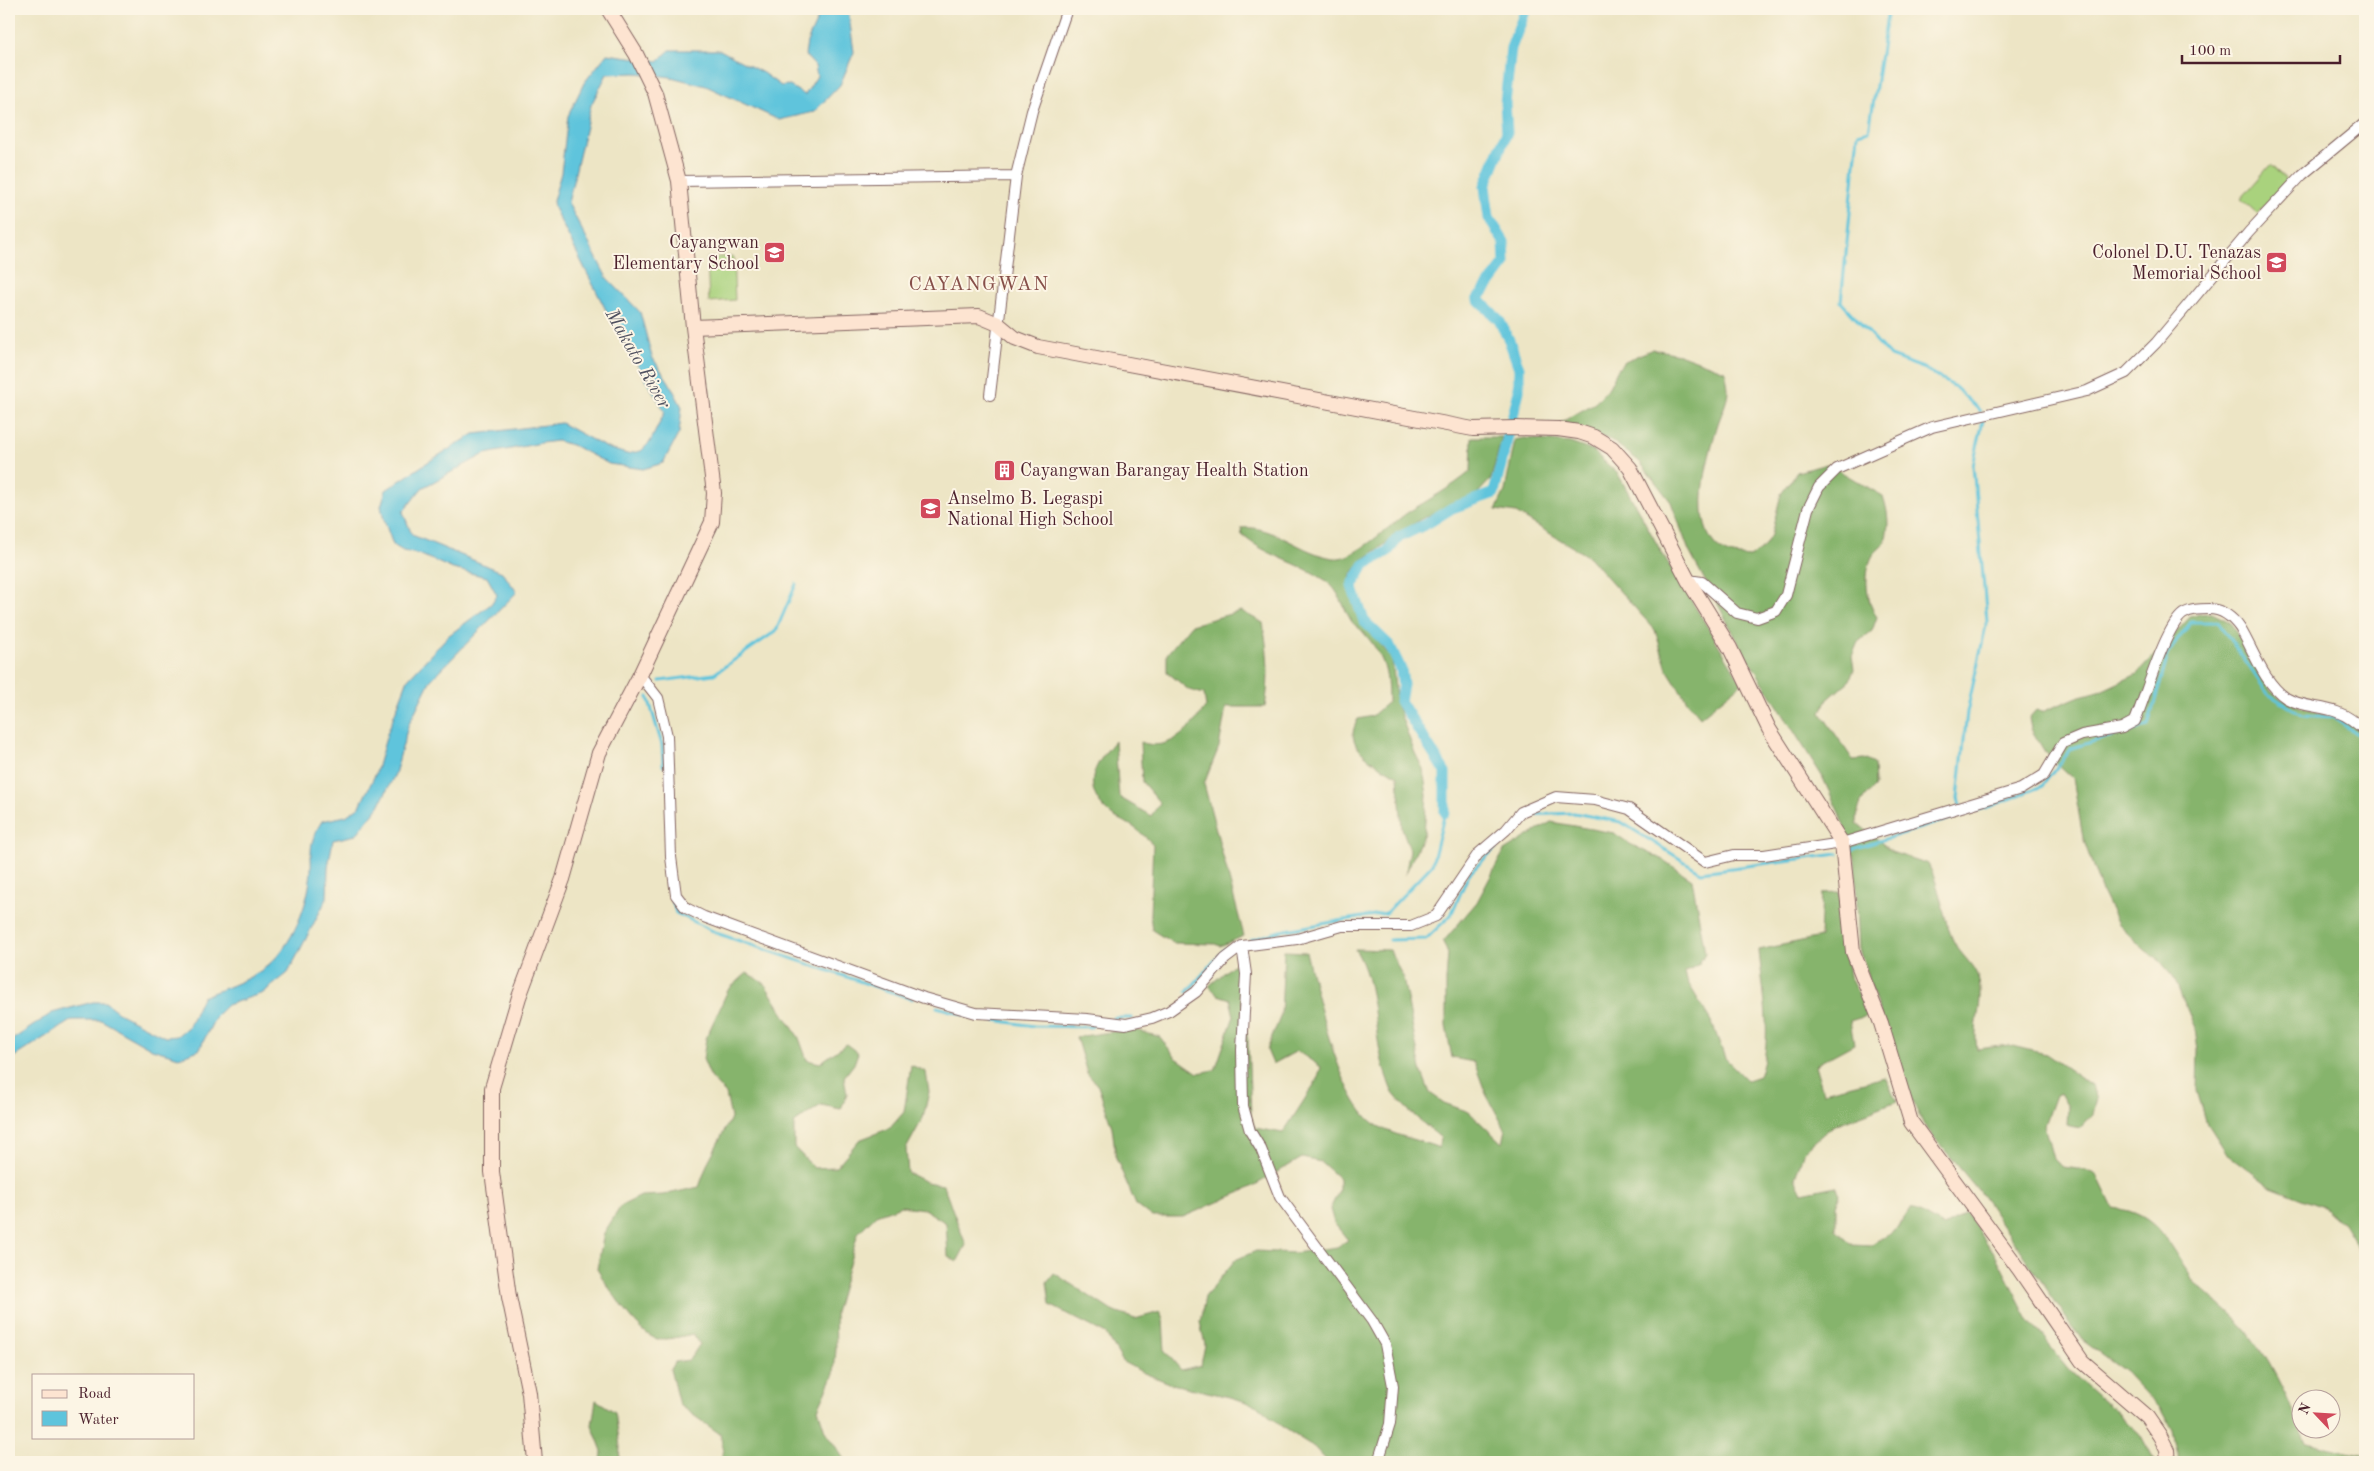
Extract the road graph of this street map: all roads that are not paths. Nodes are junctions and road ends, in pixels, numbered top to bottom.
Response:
1 (608, 9) edge
2 (1067, 9) edge
3 (2365, 122) edge
4 (1016, 176) junction
5 (679, 181) junction
6 (998, 324) junction
7 (693, 327) junction
8 (990, 395) dead end
9 (1688, 580) junction
10 (640, 675) junction
11 (2365, 731) edge
12 (1842, 843) junction
13 (1242, 946) junction
14 (535, 1462) edge
15 (1378, 1462) edge
16 (2168, 1462) edge

1 - 5 street
2 - 4 street
3 - 9 street
4 - 5 street
4 - 6 street
5 - 7 street
6 - 7 street
6 - 8 street
6 - 9 street
7 - 10 street
9 - 12 street
10 - 13 street
10 - 14 street
11 - 12 street
12 - 13 street
12 - 16 street
13 - 15 street

